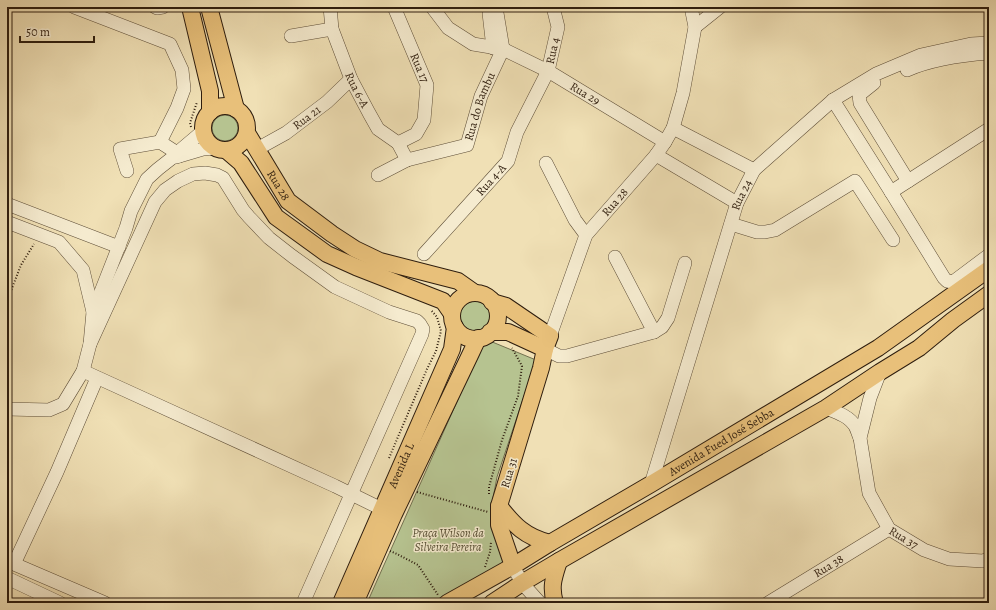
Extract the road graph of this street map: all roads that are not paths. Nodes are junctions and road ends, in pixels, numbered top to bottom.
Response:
1 (74, 7) edge
2 (155, 7) edge
3 (163, 7) edge
4 (190, 7) edge
5 (209, 7) edge
6 (330, 7) edge
7 (394, 7) edge
8 (432, 7) edge
9 (488, 7) edge
10 (496, 7) edge
11 (553, 7) edge
12 (691, 7) edge
13 (720, 7) edge
14 (695, 27) junction
15 (332, 29) junction
16 (291, 36) dead end
17 (989, 43) edge
18 (498, 49) junction
19 (989, 53) edge
20 (548, 71) junction
21 (351, 79) junction
22 (833, 100) junction
23 (236, 109) junction
24 (210, 112) junction
25 (673, 128) junction
26 (989, 129) edge
27 (247, 133) junction
28 (199, 134) junction
29 (160, 142) junction
30 (665, 142) junction
31 (398, 143) junction
32 (221, 149) junction
33 (257, 149) junction
34 (656, 155) junction
35 (176, 156) junction
36 (407, 160) junction
37 (546, 163) dead end
38 (754, 170) junction
39 (127, 171) dead end
40 (378, 175) dead end
41 (908, 181) junction
42 (891, 192) junction
43 (737, 203) junction
44 (7, 204) edge
45 (131, 211) junction
46 (149, 215) junction
47 (7, 222) edge
48 (731, 224) junction
49 (586, 236) junction
50 (892, 240) dead end
51 (119, 247) junction
52 (424, 254) dead end
53 (989, 255) edge
54 (615, 257) dead end
55 (685, 263) dead end
56 (989, 269) edge
57 (475, 293) junction
58 (989, 294) edge
59 (492, 302) junction
60 (93, 312) junction
61 (454, 321) junction
62 (654, 332) junction
63 (484, 335) junction
64 (548, 343) junction
65 (90, 344) junction
66 (83, 371) junction
67 (880, 372) junction
68 (97, 378) junction
69 (826, 408) junction
70 (7, 409) edge
71 (860, 438) junction
72 (651, 484) junction
73 (352, 494) junction
74 (492, 509) junction
75 (388, 512) junction
76 (889, 530) junction
77 (550, 543) junction
78 (989, 559) edge
79 (559, 561) junction
80 (513, 566) junction
81 (7, 578) edge
82 (522, 583) junction
83 (335, 599) edge
84 (446, 601) edge
85 (60, 603) edge
86 (106, 603) edge
87 (304, 603) edge
88 (355, 603) edge
89 (492, 603) edge
90 (540, 603) edge
91 (555, 603) edge
92 (768, 603) edge

1 - 29 street
2 - 3 street
4 - 24 main road
5 - 23 main road
6 - 15 street, Rua 6-A
7 - 31 street, Rua 17
8 - 18 street, Rua 29
9 - 18 street
10 - 18 street
11 - 20 street, Rua 4
12 - 14 street, Rua 28
13 - 14 street
14 - 25 street, Rua 28
15 - 16 street
15 - 21 street, Rua 6-A
17 - 22 street, Rua 24
18 - 20 street, Rua 29
18 - 36 street, Rua do Bambu
19 - 41 street
20 - 30 street, Rua 29
20 - 52 street, Rua 4-A
21 - 31 street, Rua 6-A
21 - 33 street, Rua 21
22 - 38 street, Rua 24
22 - 42 street
23 - 24 main road
23 - 27 main road
24 - 28 main road
25 - 30 street, Rua 28
25 - 38 street
26 - 41 street
27 - 32 main road
27 - 33 main road, Rua 28
28 - 32 main road
28 - 35 street
29 - 35 street
29 - 39 street
30 - 34 street, Rua 28
31 - 36 street, Rua 6-A
32 - 35 street
32 - 61 main road, Rua 28
33 - 57 main road, Rua 28
34 - 43 street
34 - 49 street, Rua 28
35 - 45 street
36 - 40 street, Rua do Bambu
37 - 49 street
38 - 43 street, Rua 24
41 - 42 street
42 - 53 street
43 - 48 street, Rua 24
44 - 51 street
45 - 46 street
45 - 51 street
46 - 65 street
46 - 73 street
47 - 60 street
48 - 50 street
48 - 72 street, Rua 24
49 - 64 street, Rua 28
51 - 60 street
54 - 62 street
55 - 62 street
56 - 72 main road, Avenida Fued José Sebba
57 - 59 main road
57 - 61 main road
58 - 67 main road, Avenida Fued José Sebba
59 - 63 main road
59 - 64 main road
60 - 65 street
61 - 63 main road
61 - 75 main road, Avenida L
62 - 64 street
63 - 64 main road
63 - 75 main road, Avenida L
64 - 74 main road, Rua 31
65 - 66 street
66 - 68 street
66 - 70 street
67 - 69 main road, Avenida Fued José Sebba
67 - 71 street, Rua 37
68 - 73 street
68 - 86 street
69 - 71 street, Rua 37
69 - 79 main road, Avenida Fued José Sebba
71 - 76 street, Rua 37
72 - 77 main road, Avenida Fued José Sebba
73 - 75 street
73 - 87 street
74 - 77 main road
74 - 80 main road, Rua 31
75 - 83 main road, Avenida L
75 - 88 main road, Avenida L
76 - 78 street, Rua 37
76 - 92 street, Rua 38
77 - 80 main road, Avenida Fued José Sebba
79 - 82 main road, Avenida Fued José Sebba
79 - 91 main road
80 - 82 street, Rua 31
80 - 84 main road, Avenida Fued José Sebba
81 - 85 street
82 - 89 main road, Avenida Fued José Sebba
82 - 90 street, Rua 31

